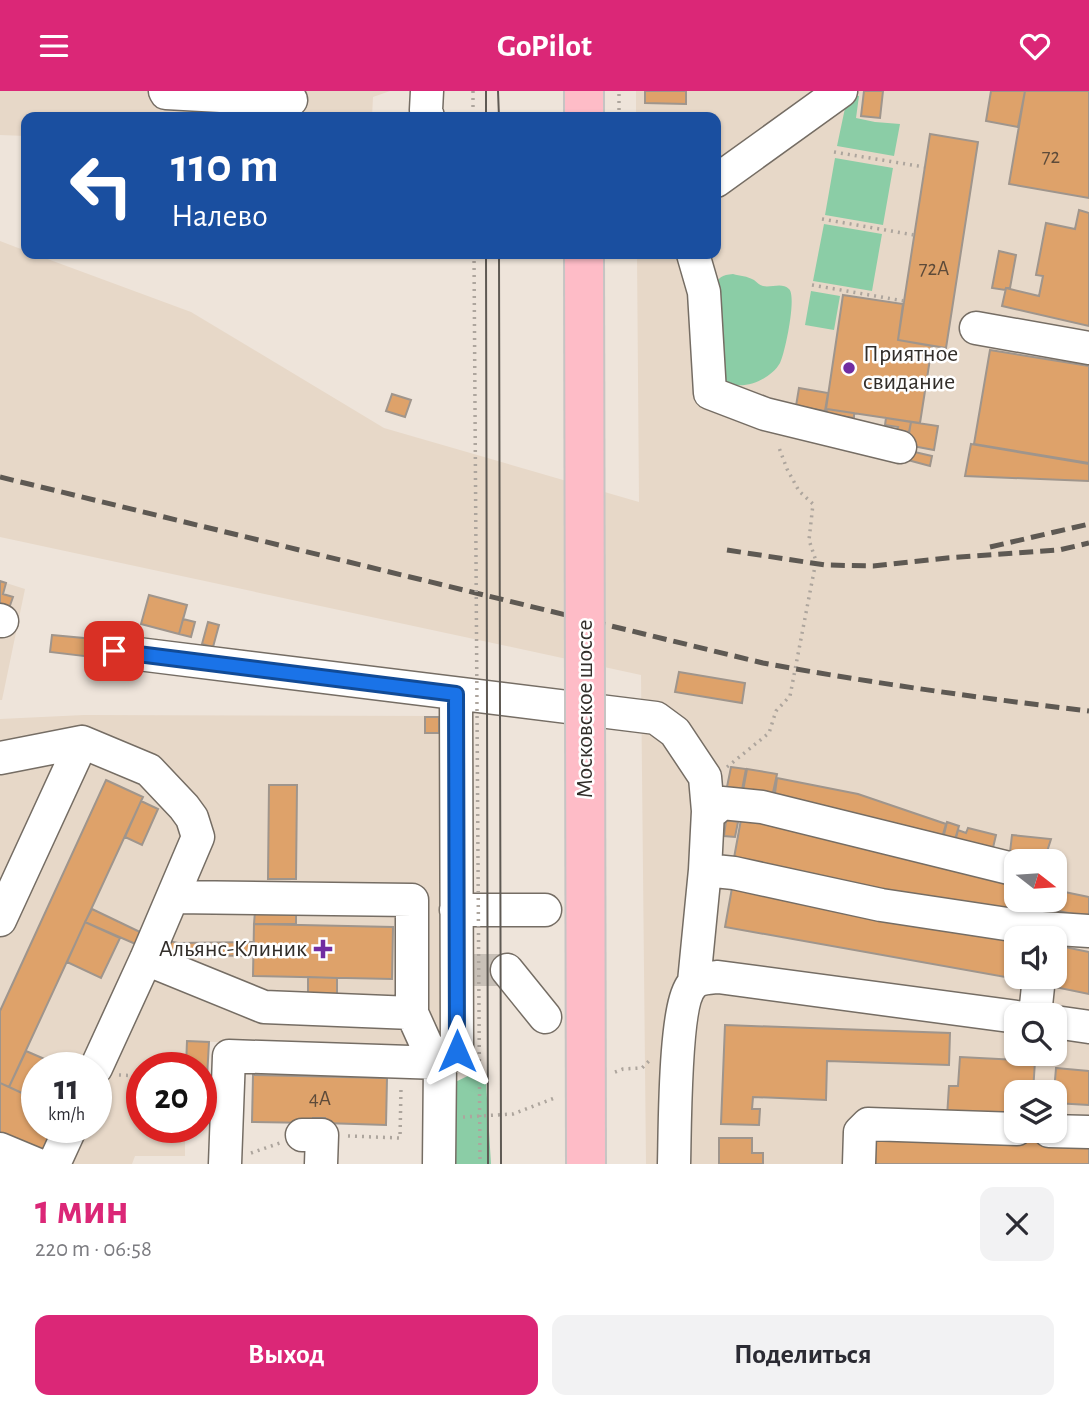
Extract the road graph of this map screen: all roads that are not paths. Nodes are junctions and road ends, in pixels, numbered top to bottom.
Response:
1 (165, 91) edge
2 (427, 91) edge
3 (584, 91) edge
4 (841, 91) edge
5 (295, 103) edge
6 (427, 112) edge
7 (584, 112) edge
8 (721, 177) edge
9 (584, 259) edge
10 (694, 259) edge
11 (976, 328) dead end
12 (1089, 348) edge
13 (900, 447) dead end
14 (114, 651) dead end
15 (456, 694) junction
16 (82, 742) junction
17 (0, 758) edge
18 (715, 807) junction
19 (1004, 867) edge
20 (705, 870) junction
21 (173, 897) junction
22 (456, 910) junction
23 (545, 910) dead end
24 (0, 920) edge
25 (1004, 926) edge
26 (1067, 932) edge
27 (1089, 932) edge
28 (146, 959) junction
29 (507, 970) dead end
30 (694, 982) junction
31 (412, 1013) junction
32 (1004, 1015) edge
33 (545, 1017) dead end
34 (1067, 1024) edge
35 (1089, 1027) edge
36 (104, 1052) edge
37 (440, 1063) junction
38 (1004, 1128) edge
39 (1067, 1131) edge
40 (1089, 1132) edge
41 (64, 1143) edge
42 (0, 1149) edge
43 (225, 1163) edge
44 (36, 1164) edge
45 (54, 1164) edge
46 (439, 1164) edge
47 (586, 1164) edge
48 (674, 1164) edge
49 (859, 1164) edge

1 - 5 lane
2 - 6 lane
3 - 7 main road
4 - 8 lane
9 - 47 main road, Московское шоссе, bridge
10 - 13 lane
11 - 12 lane
14 - 15 lane
15 - 18 lane
15 - 22 lane
16 - 17 lane
16 - 21 lane
16 - 24 lane
18 - 19 lane
18 - 20 lane
20 - 25 lane
20 - 30 lane
21 - 28 lane
21 - 31 lane
22 - 23 lane
22 - 37 lane
26 - 27 lane
28 - 31 lane
28 - 36 lane
29 - 33 lane
30 - 32 lane
30 - 48 lane
31 - 37 lane
34 - 35 lane
37 - 43 lane
37 - 46 lane
38 - 49 lane
39 - 40 lane
41 - 45 lane
42 - 44 lane

